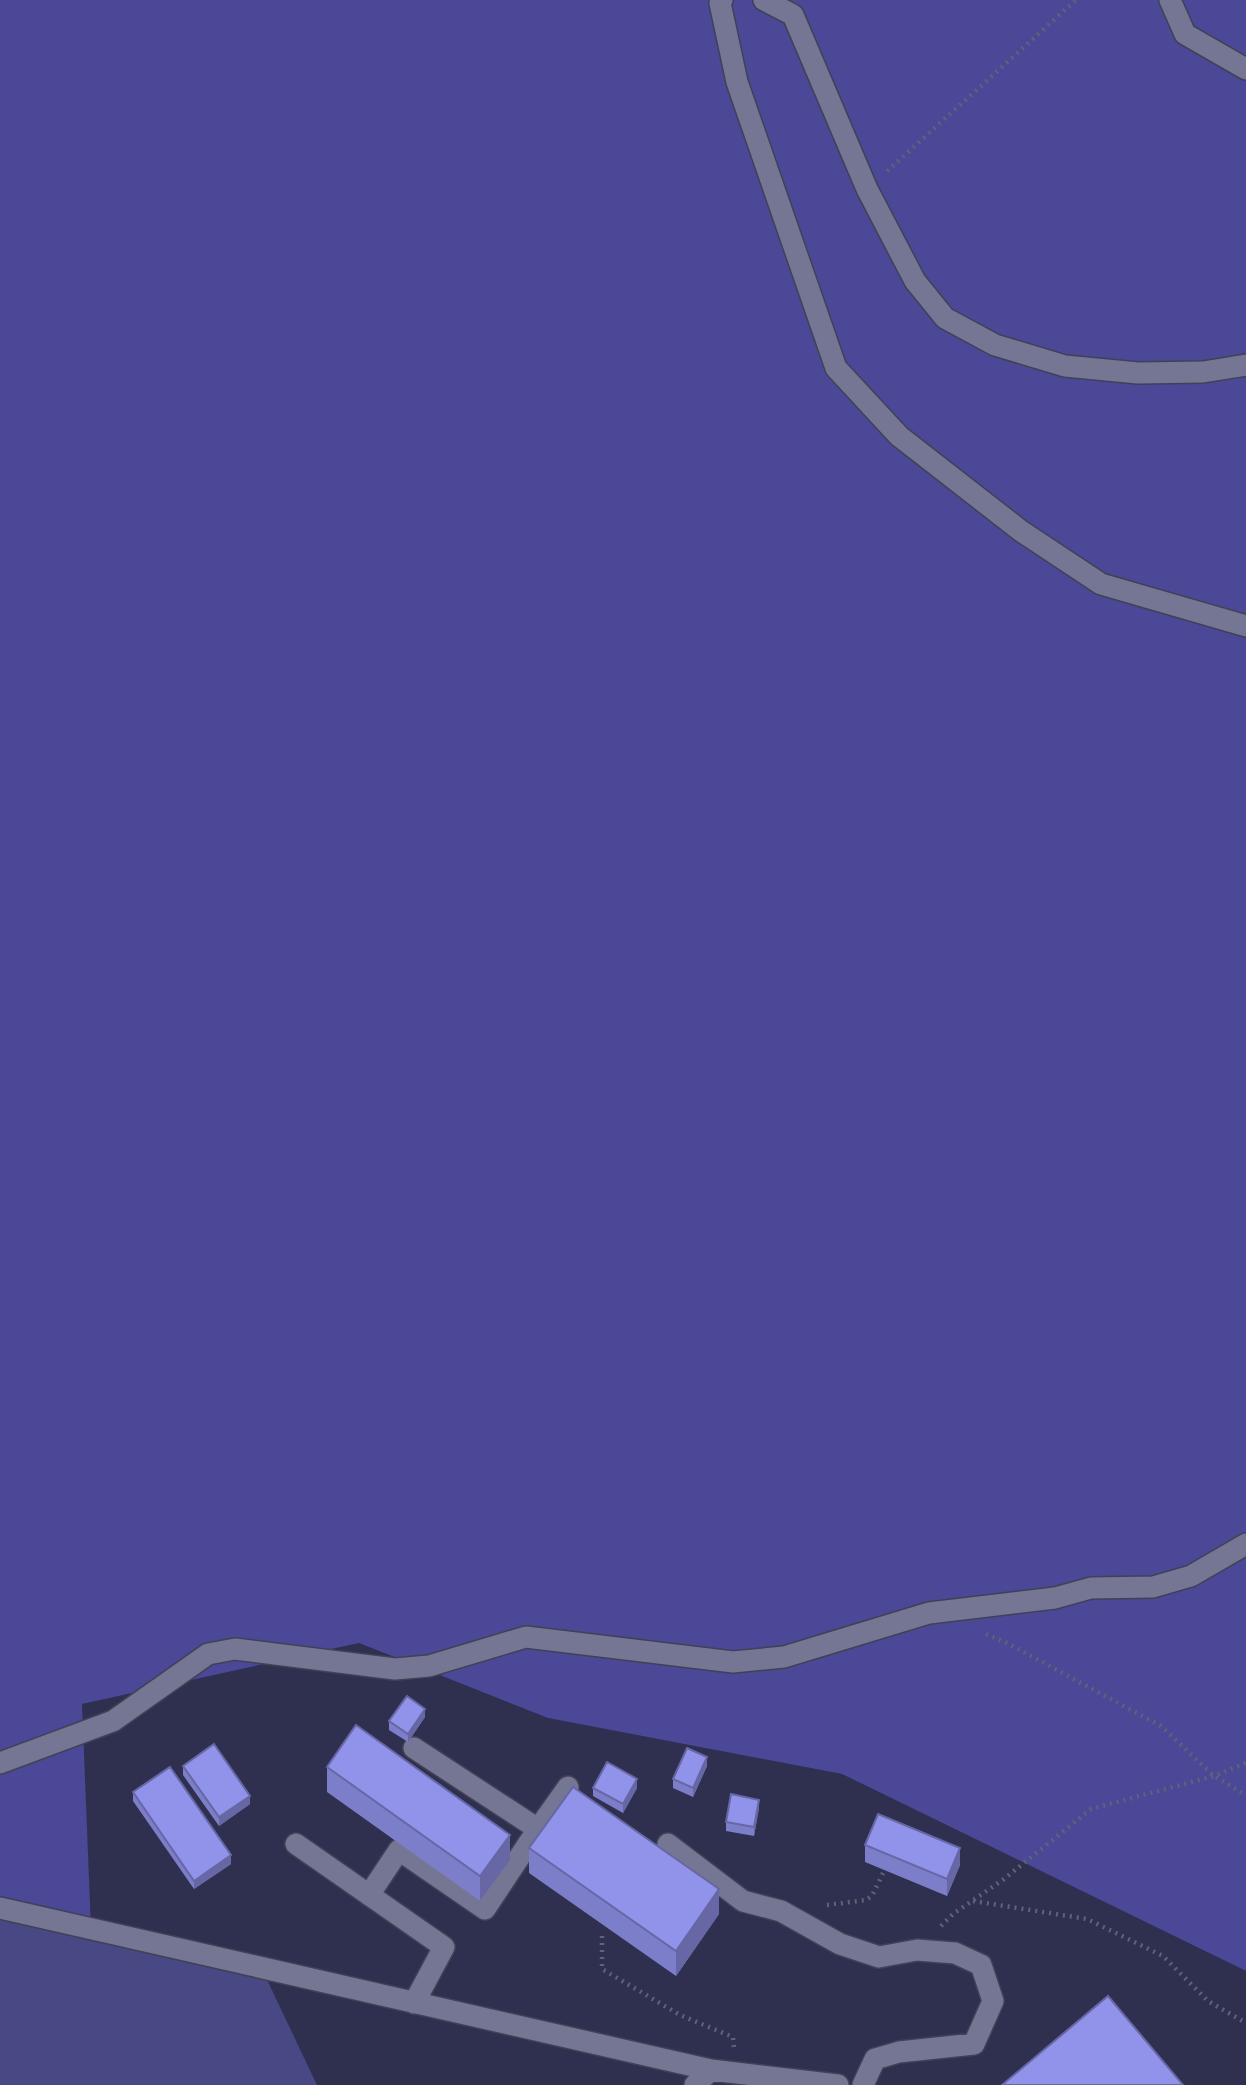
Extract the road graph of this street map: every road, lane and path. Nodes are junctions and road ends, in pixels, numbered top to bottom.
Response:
1 (722, 0) edge
2 (764, 0) edge
3 (1076, 0) edge
4 (1170, 0) edge
5 (1246, 69) edge
6 (867, 189) junction
7 (1246, 365) edge
8 (1246, 626) edge
9 (1246, 1544) edge
10 (980, 1632) dead end
11 (414, 1748) dead end
12 (0, 1763) edge
13 (1246, 1763) edge
14 (1214, 1776) junction
15 (568, 1787) dead end
16 (1246, 1795) edge
17 (538, 1829) junction
18 (296, 1844) dead end
19 (668, 1844) dead end
20 (884, 1871) edge
21 (369, 1895) junction
22 (0, 1908) edge
23 (781, 1911) junction
24 (601, 1936) dead end
25 (414, 2003) junction
26 (1246, 2022) edge
27 (711, 2070) junction
28 (695, 2085) edge
29 (838, 2085) edge
30 (863, 2085) edge

1 - 8 street
2 - 6 street
3 - 6 path
4 - 5 street
6 - 7 street
9 - 12 street
10 - 14 path
11 - 17 street
13 - 14 path
14 - 16 path
14 - 26 path
15 - 17 street
17 - 21 street
18 - 21 street
19 - 23 street
20 - 23 path
21 - 25 street
22 - 25 street
23 - 30 street
24 - 27 path
25 - 27 street
27 - 28 street
27 - 29 street

